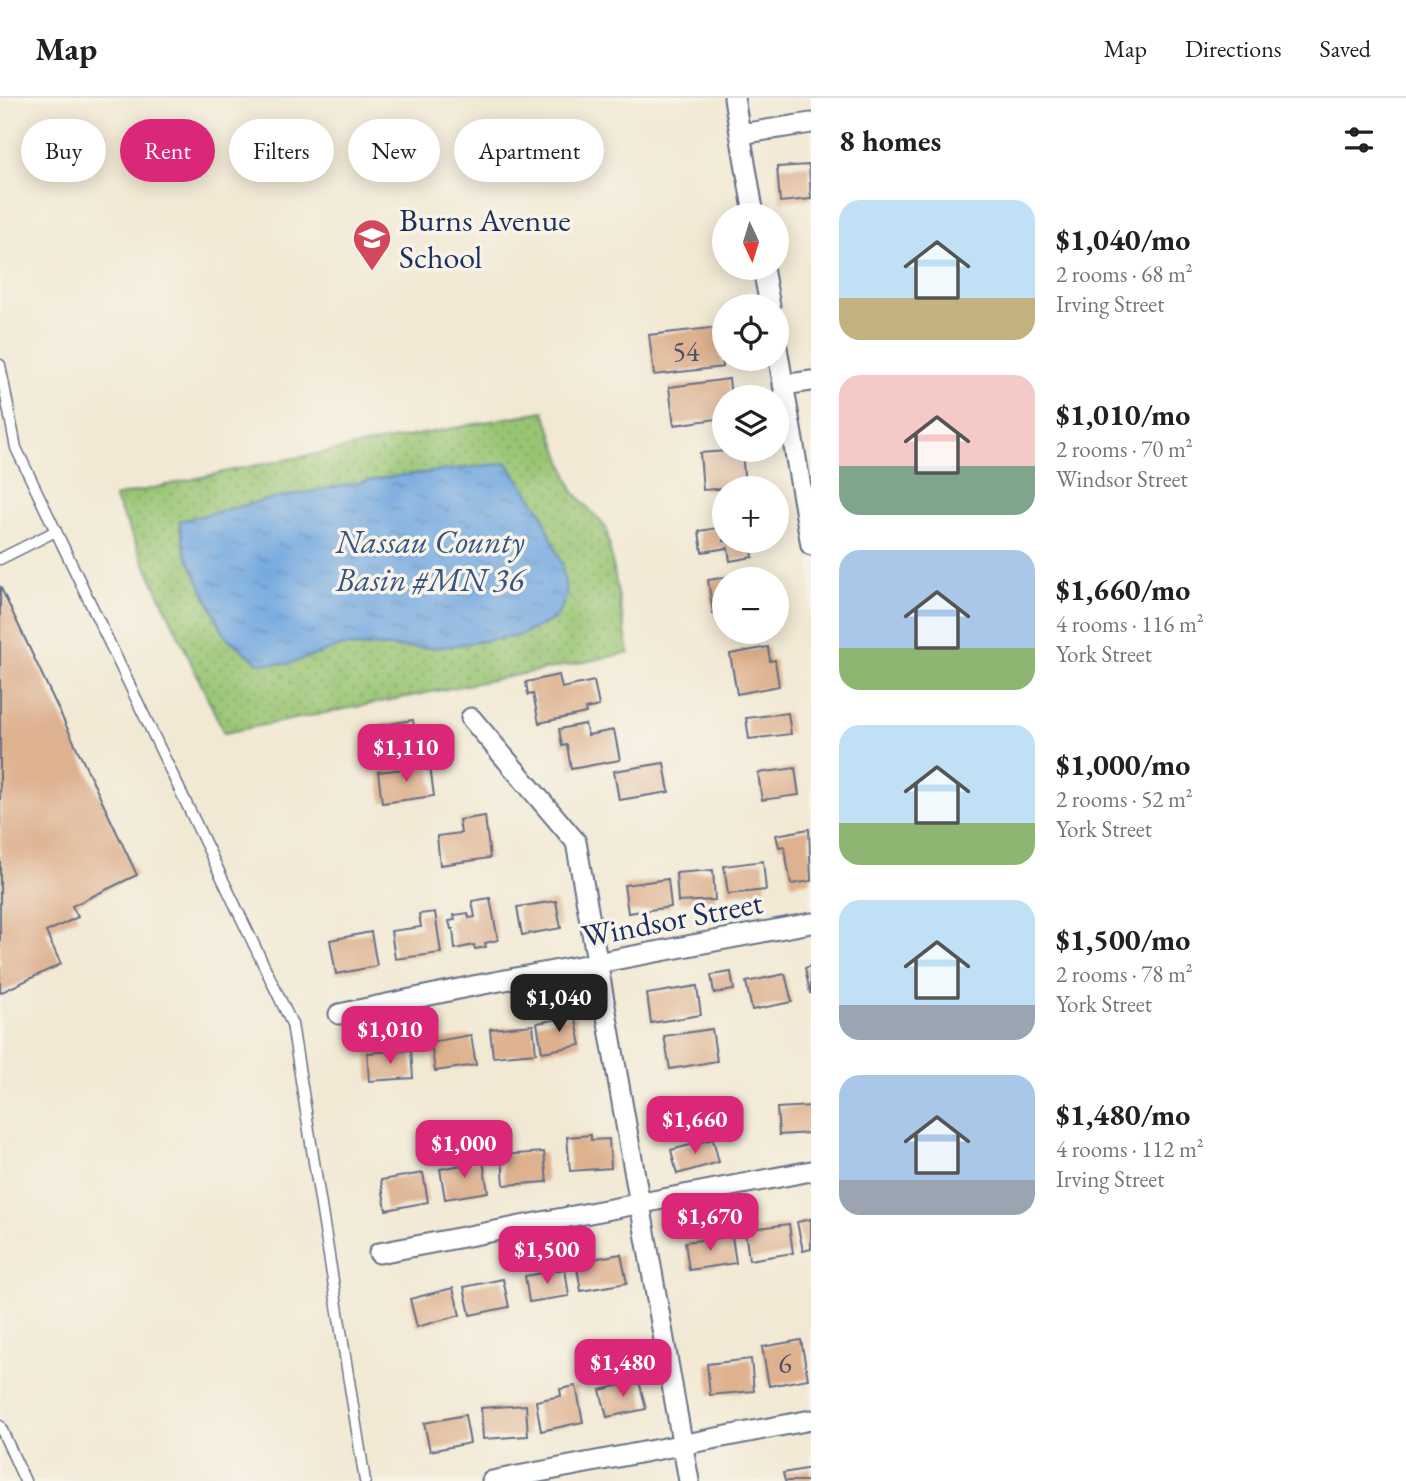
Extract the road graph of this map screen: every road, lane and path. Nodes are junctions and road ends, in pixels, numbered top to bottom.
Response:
1 (734, 98) edge
2 (811, 123) edge
3 (740, 134) junction
4 (752, 203) edge
5 (0, 365) edge
6 (781, 371) edge
7 (811, 381) edge
8 (783, 385) joint
9 (789, 419) edge
10 (56, 531) junction
11 (811, 545) edge
12 (0, 559) edge
13 (471, 718) dead end
14 (811, 923) edge
15 (598, 963) junction
16 (339, 1014) dead end
17 (811, 1171) edge
18 (640, 1205) junction
19 (379, 1253) dead end
20 (811, 1420) edge
21 (0, 1426) edge
22 (682, 1445) junction
23 (26, 1481) edge
24 (365, 1481) edge
25 (492, 1481) edge
26 (689, 1481) edge

1 - 3 street
2 - 3 street
3 - 4 street
5 - 10 lane
6 - 8 street
7 - 8 street
9 - 11 street
10 - 12 lane
10 - 24 lane
13 - 15 street
14 - 15 street, Windsor Street
15 - 16 street, Windsor Street
15 - 18 street
17 - 18 street
18 - 19 street
18 - 22 street
20 - 22 street
21 - 23 lane
22 - 25 street
22 - 26 street

